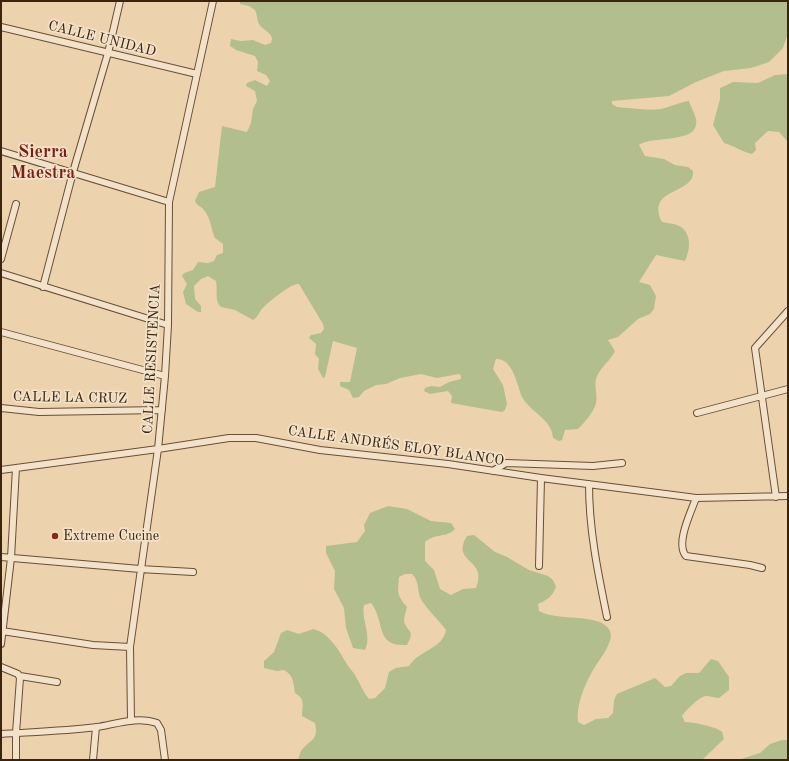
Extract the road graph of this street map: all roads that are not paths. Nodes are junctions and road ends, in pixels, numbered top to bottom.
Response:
1 (120, 1) edge
2 (213, 1) edge
3 (1, 27) edge
4 (108, 53) junction
5 (197, 74) junction
6 (1, 151) edge
7 (73, 172) junction
8 (169, 202) junction
9 (16, 204) dead end
10 (1, 259) edge
11 (1, 273) edge
12 (43, 287) junction
13 (788, 311) edge
14 (168, 325) junction
15 (1, 332) edge
16 (165, 376) junction
17 (788, 389) edge
18 (761, 396) junction
19 (1, 408) edge
20 (162, 410) junction
21 (697, 413) dead end
22 (158, 449) junction
23 (622, 463) dead end
24 (16, 468) junction
25 (1, 470) edge
26 (493, 471) junction
27 (541, 478) junction
28 (589, 484) junction
29 (788, 496) edge
30 (776, 497) junction
31 (696, 498) junction
32 (1, 557) edge
33 (11, 558) junction
34 (539, 566) dead end
35 (762, 568) dead end
36 (140, 569) junction
37 (193, 572) dead end
38 (607, 617) dead end
39 (2, 631) junction
40 (1, 644) edge
41 (130, 647) junction
42 (1, 667) edge
43 (20, 676) junction
44 (57, 682) dead end
45 (131, 721) junction
46 (96, 727) junction
47 (16, 733) junction
48 (1, 734) edge
49 (16, 760) edge
50 (93, 760) edge
51 (165, 760) edge

1 - 4 street
2 - 5 street, CALLE RESISTENCIA
3 - 4 street, CALLE UNIDAD
4 - 5 street, CALLE UNIDAD
4 - 7 street
5 - 8 street, CALLE RESISTENCIA
6 - 7 street
7 - 8 street
7 - 12 street
8 - 14 street, CALLE RESISTENCIA
9 - 10 street
11 - 12 street
12 - 14 street
13 - 18 street
14 - 16 street, CALLE RESISTENCIA
15 - 16 street
16 - 20 street, CALLE RESISTENCIA
17 - 18 street
18 - 21 street
18 - 30 street
19 - 20 street, CALLE LA CRUZ
20 - 22 street, CALLE RESISTENCIA
22 - 24 street, CALLE ANDRÉS ELOY BLANCO
22 - 26 street, CALLE ANDRÉS ELOY BLANCO
22 - 36 street, CALLE RESISTENCIA
23 - 26 street
24 - 25 street, CALLE ANDRÉS ELOY BLANCO
24 - 33 street
26 - 27 street, CALLE ANDRÉS ELOY BLANCO
27 - 28 street, CALLE ANDRÉS ELOY BLANCO
27 - 34 street
28 - 31 street, CALLE ANDRÉS ELOY BLANCO
28 - 38 street
29 - 30 street, CALLE ANDRÉS ELOY BLANCO
30 - 31 street, CALLE ANDRÉS ELOY BLANCO
31 - 35 street
32 - 33 street
33 - 36 street
33 - 39 street
36 - 37 street
36 - 41 street, CALLE RESISTENCIA
39 - 40 street
39 - 41 street
41 - 45 street, CALLE RESISTENCIA
42 - 43 street
43 - 44 street
43 - 47 street
45 - 46 street
45 - 51 street
46 - 47 street
46 - 50 street
47 - 48 street
47 - 49 street

